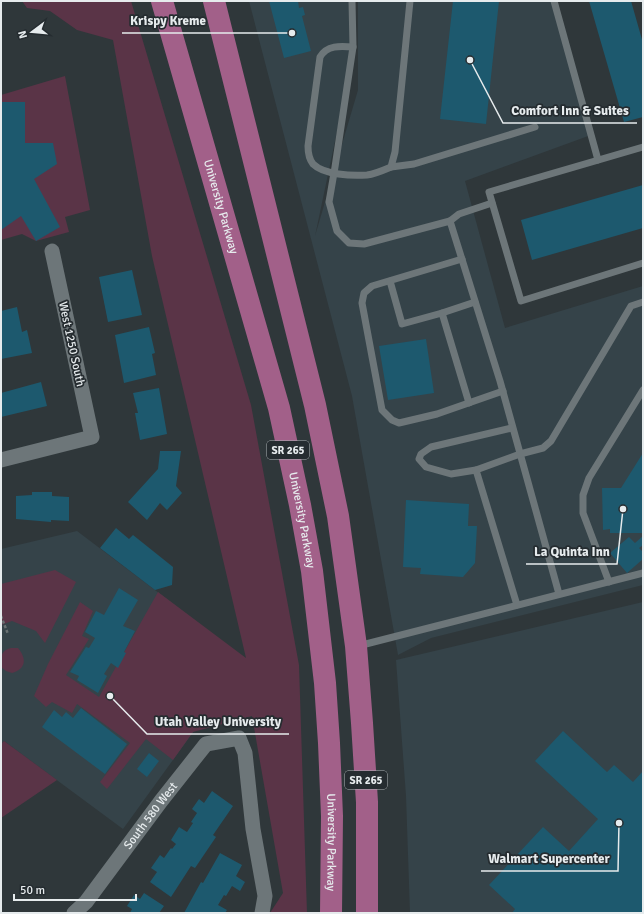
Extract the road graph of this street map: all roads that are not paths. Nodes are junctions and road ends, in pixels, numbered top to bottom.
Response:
1 (162, 1) edge
2 (214, 1) edge
3 (352, 1) edge
4 (410, 1) edge
5 (554, 1) edge
6 (353, 47) junction
7 (536, 127) dead end
8 (643, 147) edge
9 (598, 160) junction
10 (391, 167) junction
11 (334, 174) junction
12 (492, 203) junction
13 (450, 221) junction
14 (52, 251) dead end
15 (462, 259) junction
16 (643, 263) edge
17 (390, 280) junction
18 (475, 302) junction
19 (643, 302) edge
20 (442, 313) junction
21 (643, 390) edge
22 (503, 391) junction
23 (469, 403) junction
24 (512, 428) junction
25 (520, 454) junction
26 (1, 460) edge
27 (476, 470) junction
28 (643, 573) edge
29 (609, 582) junction
30 (559, 594) junction
31 (517, 605) junction
32 (356, 646) junction
33 (74, 913) edge
34 (262, 913) edge
35 (331, 913) edge
36 (367, 913) edge

1 - 35 main road, University Parkway / SR 265
2 - 32 main road, SR 265
3 - 6 lane
4 - 10 lane
5 - 9 lane
6 - 11 lane
6 - 11 lane
7 - 10 lane
8 - 9 lane
9 - 12 lane
10 - 11 lane
11 - 13 lane
12 - 13 lane
12 - 16 lane
13 - 15 lane
14 - 26 street, West 1250 South
15 - 17 lane
15 - 18 lane
17 - 20 lane
17 - 23 lane
18 - 20 lane
18 - 22 lane
19 - 25 lane
20 - 23 lane
21 - 29 lane
22 - 23 lane
22 - 24 lane
24 - 25 lane
24 - 27 lane
25 - 27 lane
25 - 30 lane
27 - 31 lane
28 - 29 lane
29 - 30 lane
30 - 31 lane
31 - 32 lane
32 - 36 main road, SR 265
33 - 34 street, South 580 West

